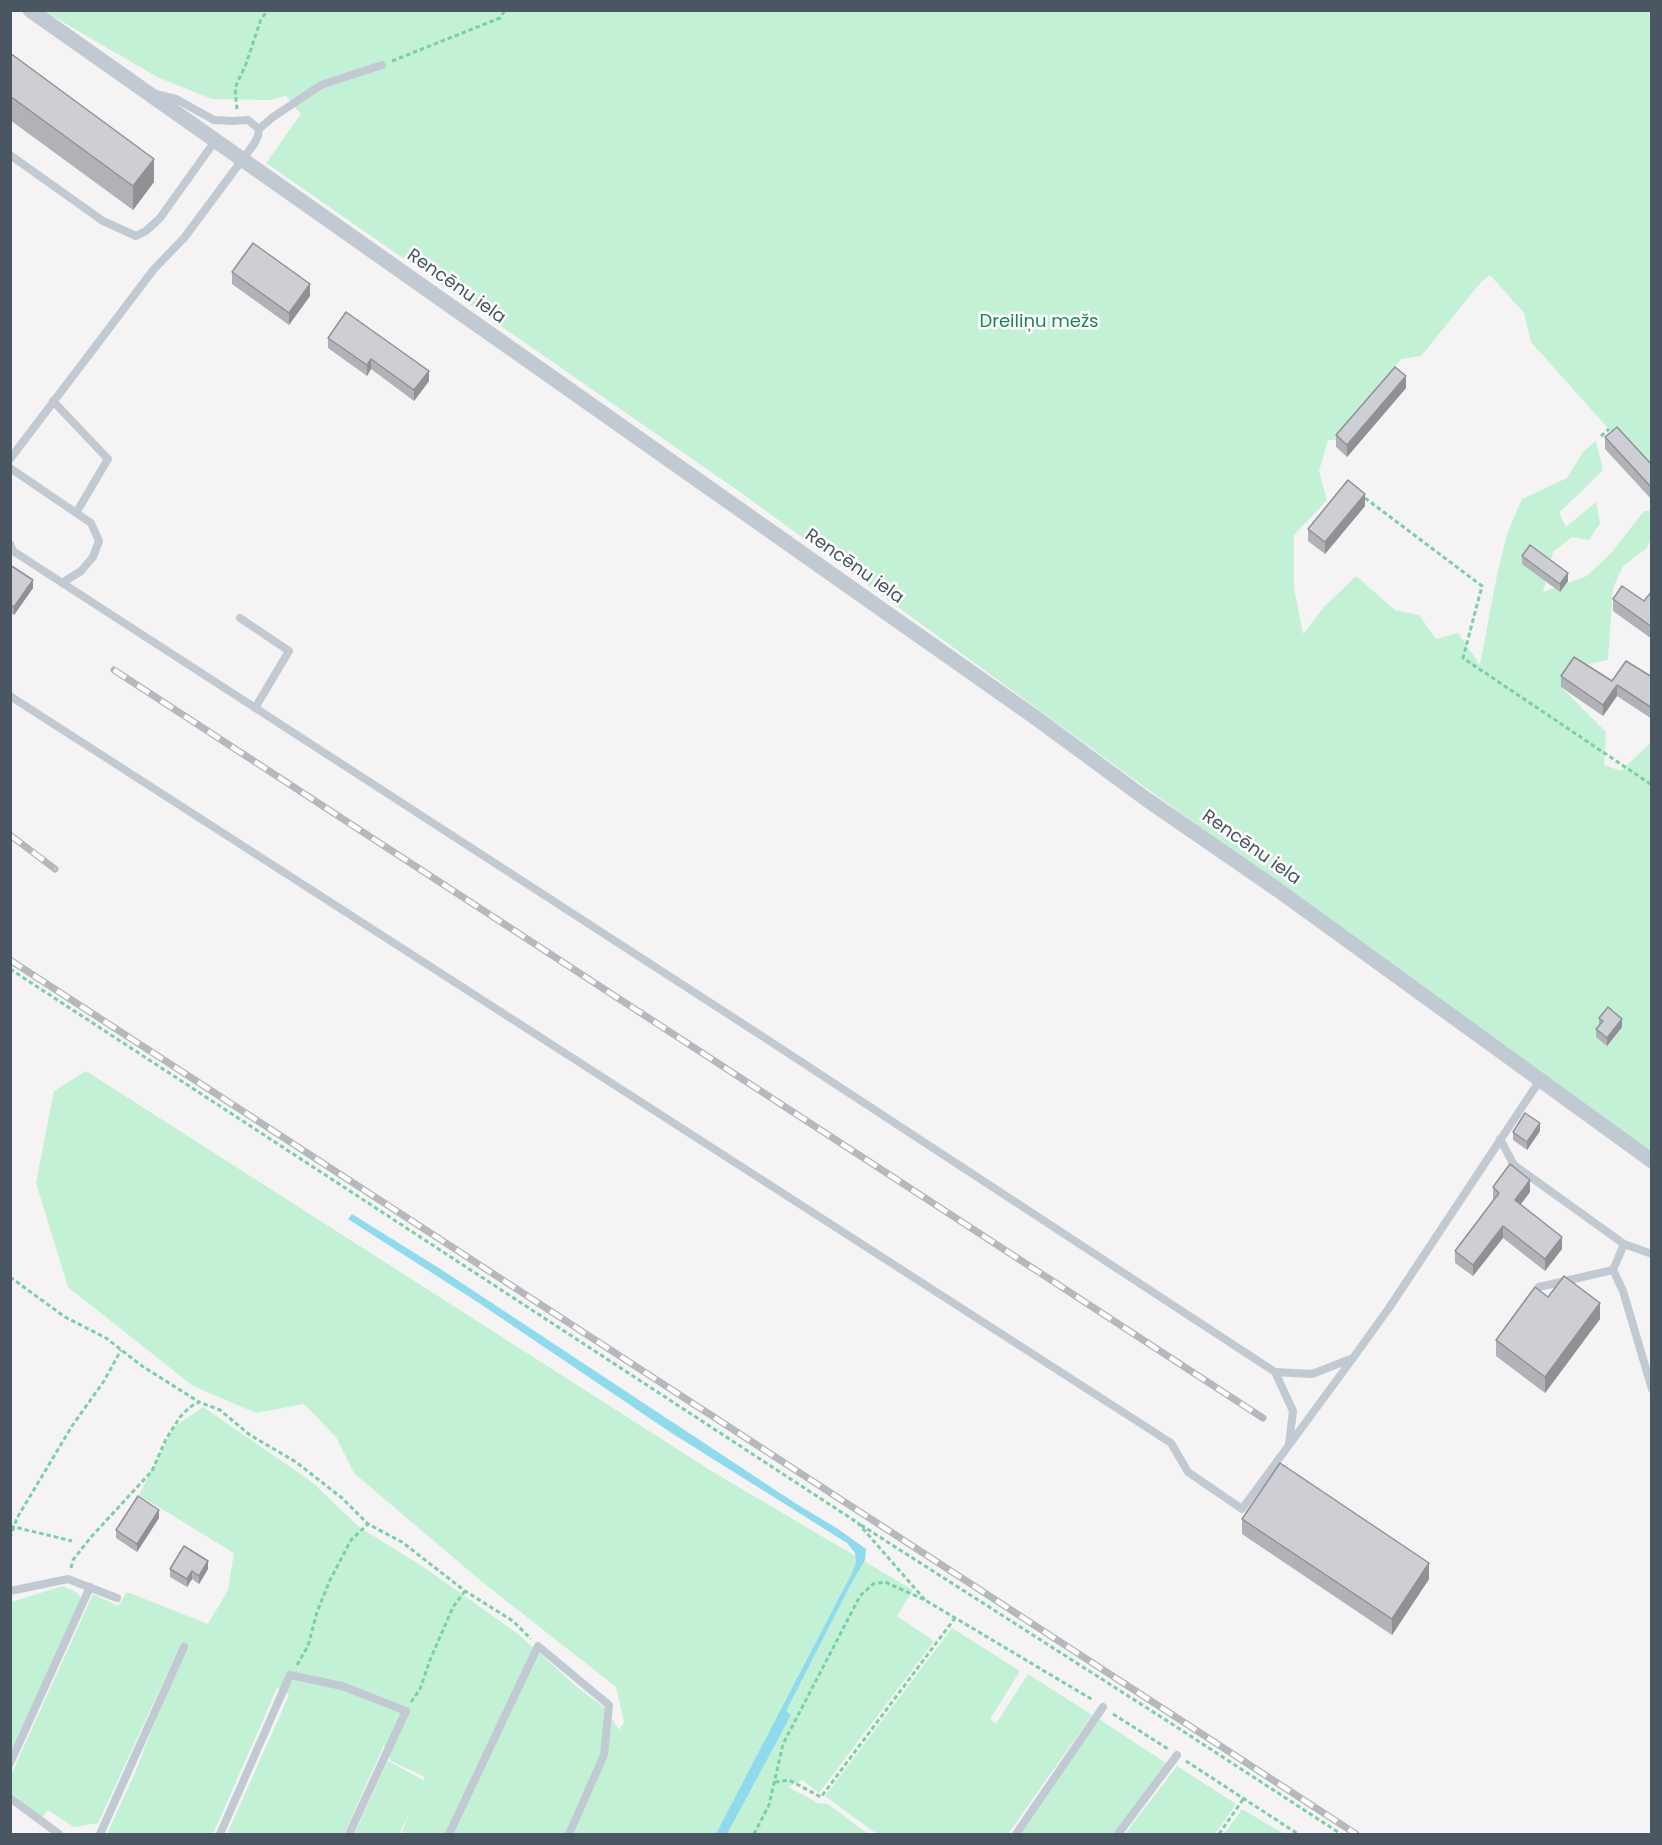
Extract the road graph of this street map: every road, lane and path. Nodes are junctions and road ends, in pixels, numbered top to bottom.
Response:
1 (30, 10) edge
2 (268, 10) edge
3 (505, 10) edge
4 (382, 65) joint
5 (147, 92) junction
6 (238, 120) junction
7 (259, 129) junction
8 (215, 141) junction
9 (10, 155) edge
10 (242, 160) junction
11 (53, 401) junction
12 (1609, 429) dead end
13 (1601, 436) dead end
14 (10, 459) edge
15 (10, 468) edge
16 (1365, 498) edge
17 (76, 513) junction
18 (10, 544) edge
19 (62, 583) junction
20 (240, 618) dead end
21 (10, 696) edge
22 (255, 708) junction
23 (1652, 786) edge
24 (10, 969) edge
25 (1539, 1080) junction
26 (1500, 1139) junction
27 (1652, 1161) edge
28 (1624, 1245) junction
29 (1652, 1254) edge
30 (1613, 1270) junction
31 (10, 1277) edge
32 (1539, 1287) edge
33 (121, 1350) junction
34 (1353, 1358) junction
35 (1275, 1372) junction
36 (1652, 1389) edge
37 (199, 1402) junction
38 (1289, 1445) junction
39 (858, 1523) junction
40 (368, 1524) junction
41 (12, 1526) edge
42 (10, 1538) edge
43 (72, 1541) dead end
44 (68, 1579) junction
45 (90, 1587) junction
46 (10, 1591) edge
47 (465, 1591) junction
48 (117, 1598) dead end
49 (925, 1600) junction
50 (955, 1618) junction
51 (538, 1646) junction
52 (184, 1647) dead end
53 (290, 1675) junction
54 (1103, 1707) junction
55 (406, 1711) junction
56 (1177, 1755) junction
57 (10, 1762) edge
58 (774, 1782) junction
59 (10, 1798) edge
60 (1244, 1798) junction
61 (58, 1834) edge
62 (100, 1834) edge
63 (220, 1834) edge
64 (348, 1834) edge
65 (449, 1834) edge
66 (568, 1834) edge
67 (754, 1834) edge
68 (1016, 1834) edge
69 (1118, 1834) edge
70 (1219, 1834) edge
71 (1298, 1834) edge
72 (1341, 1834) edge

1 - 5 street, Rencēnu iela
2 - 6 path
3 - 4 path
4 - 7 lane
5 - 6 lane
5 - 8 street, Rencēnu iela
6 - 7 lane
7 - 10 lane
8 - 9 lane
8 - 10 street, Rencēnu iela
10 - 11 lane
10 - 25 street, Rencēnu iela
11 - 14 lane
11 - 17 lane
12 - 13 path
15 - 17 lane
16 - 23 path
17 - 19 lane
18 - 19 lane
19 - 22 lane
20 - 22 lane
21 - 38 lane
22 - 35 lane
24 - 39 path
25 - 26 lane
25 - 27 street, Rencēnu iela
26 - 28 lane
26 - 34 lane
28 - 29 lane
28 - 30 lane
30 - 32 lane
30 - 36 lane
31 - 33 path
33 - 37 path
33 - 41 path
34 - 35 lane
34 - 38 lane
35 - 38 lane
37 - 40 path
37 - 44 path
39 - 49 path
39 - 72 path
40 - 47 path
40 - 53 path
41 - 42 path
41 - 43 path
44 - 45 lane
44 - 46 lane
45 - 48 lane
45 - 57 lane
47 - 51 path
47 - 55 path
49 - 50 path
49 - 58 path
50 - 54 path
50 - 58 path
51 - 65 lane
51 - 66 lane
52 - 62 lane
53 - 55 lane
53 - 63 lane
54 - 56 path
54 - 68 lane
55 - 64 lane
56 - 60 path
56 - 69 lane
58 - 67 path
59 - 61 lane
60 - 70 path
60 - 71 path

